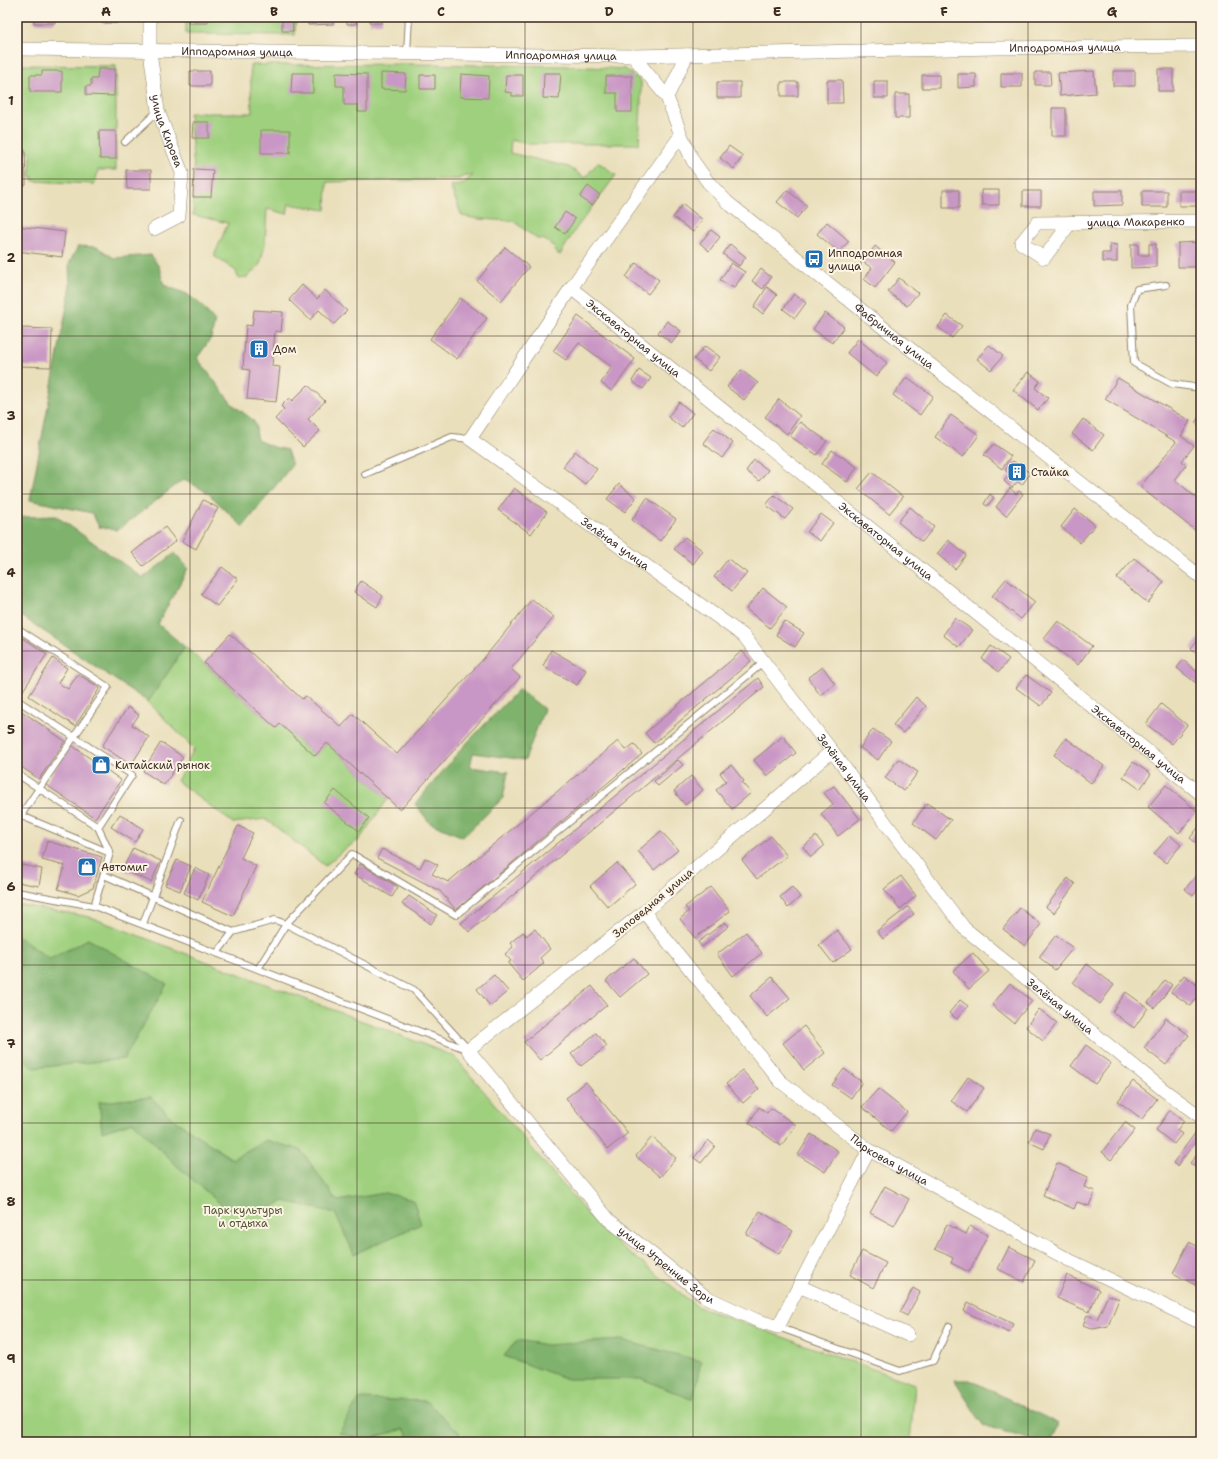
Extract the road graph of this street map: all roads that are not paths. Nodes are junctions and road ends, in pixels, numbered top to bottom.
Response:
1 (150, 17) edge
2 (409, 17) edge
3 (1201, 46) edge
4 (17, 49) edge
5 (150, 51) junction
6 (407, 53) junction
7 (687, 54) junction
8 (633, 56) junction
9 (667, 97) junction
10 (158, 111) junction
11 (681, 135) junction
12 (125, 142) dead end
13 (1201, 221) edge
14 (1071, 222) dead end
15 (154, 229) dead end
16 (1166, 285) dead end
17 (571, 288) junction
18 (1201, 388) edge
19 (470, 439) junction
20 (365, 474) dead end
21 (1201, 577) edge
22 (17, 628) edge
23 (764, 661) junction
24 (17, 700) edge
25 (74, 737) junction
26 (832, 751) junction
27 (17, 774) edge
28 (38, 788) junction
29 (1201, 794) edge
30 (19, 814) edge
31 (181, 820) dead end
32 (98, 827) junction
33 (110, 853) junction
34 (104, 875) junction
35 (17, 892) edge
36 (153, 897) junction
37 (94, 906) junction
38 (644, 912) junction
39 (143, 924) junction
40 (286, 924) junction
41 (233, 932) junction
42 (217, 953) junction
43 (258, 969) junction
44 (468, 1050) junction
45 (1201, 1117) edge
46 (869, 1150) junction
47 (799, 1286) junction
48 (1201, 1323) edge
49 (949, 1326) dead end
50 (778, 1327) junction
51 (908, 1335) dead end

1 - 5 street, улица Кирова
2 - 6 lane
3 - 7 street, Ипподромная улица
4 - 5 street, Ипподромная улица
5 - 6 street, Ипподромная улица
5 - 10 street, улица Кирова
6 - 8 street, Ипподромная улица
7 - 8 street, Ипподромная улица
7 - 9 street
8 - 9 street, Фабричная улица
9 - 11 street, Фабричная улица
10 - 12 lane
10 - 15 street, улица Кирова
11 - 17 street
11 - 21 street, Фабричная улица
13 - 14 street, улица Макаренко
16 - 18 lane
17 - 19 street
17 - 29 street, Экскаваторная улица
19 - 20 lane
19 - 23 street, Зелёная улица
22 - 25 lane
23 - 26 street, Зелёная улица
23 - 40 lane
24 - 25 lane
25 - 28 lane
25 - 32 lane
26 - 38 street, Заповедная улица
26 - 45 street, Зелёная улица
27 - 28 lane
28 - 30 lane
28 - 32 lane
30 - 33 lane
31 - 36 lane
32 - 33 lane
33 - 34 lane
34 - 36 lane
34 - 37 lane
35 - 37 lane
36 - 39 lane
36 - 41 lane
37 - 39 lane
38 - 44 street, Заповедная улица
38 - 46 street, Парковая улица
39 - 42 lane
40 - 41 lane
40 - 43 lane
40 - 44 lane
41 - 42 lane
42 - 43 lane
43 - 44 lane
44 - 50 street, улица Утренние Зори
46 - 47 street
46 - 48 street, Парковая улица
47 - 50 street
47 - 51 street
49 - 50 lane

